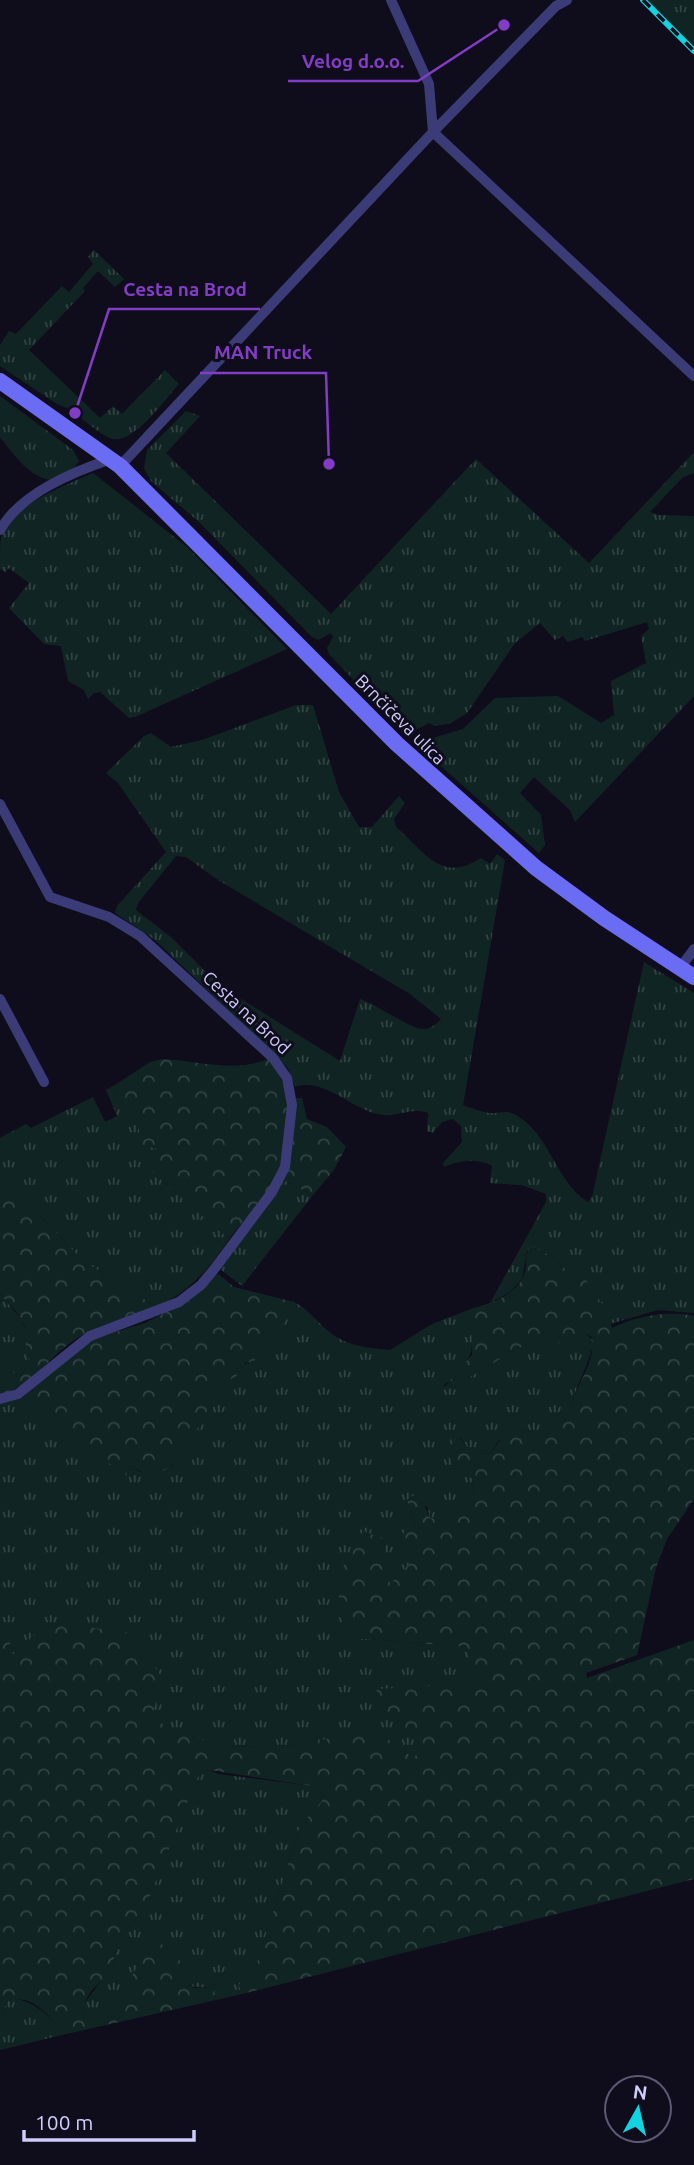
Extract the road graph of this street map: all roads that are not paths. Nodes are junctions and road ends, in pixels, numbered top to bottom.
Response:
1 (391, 0) edge
2 (566, 0) edge
3 (433, 132) junction
4 (694, 376) edge
5 (0, 381) edge
6 (116, 463) junction
7 (0, 530) edge
8 (0, 804) edge
9 (694, 949) edge
10 (687, 973) edge
11 (0, 999) edge
12 (44, 1082) dead end
13 (0, 1399) edge

1 - 3 street
2 - 3 street
3 - 4 street
3 - 6 street
5 - 6 street, Brnčičeva ulica
6 - 7 street
6 - 10 street, Brnčičeva ulica
8 - 13 street, Cesta na Brod
9 - 10 street, Brnčičeva ulica
11 - 12 street

